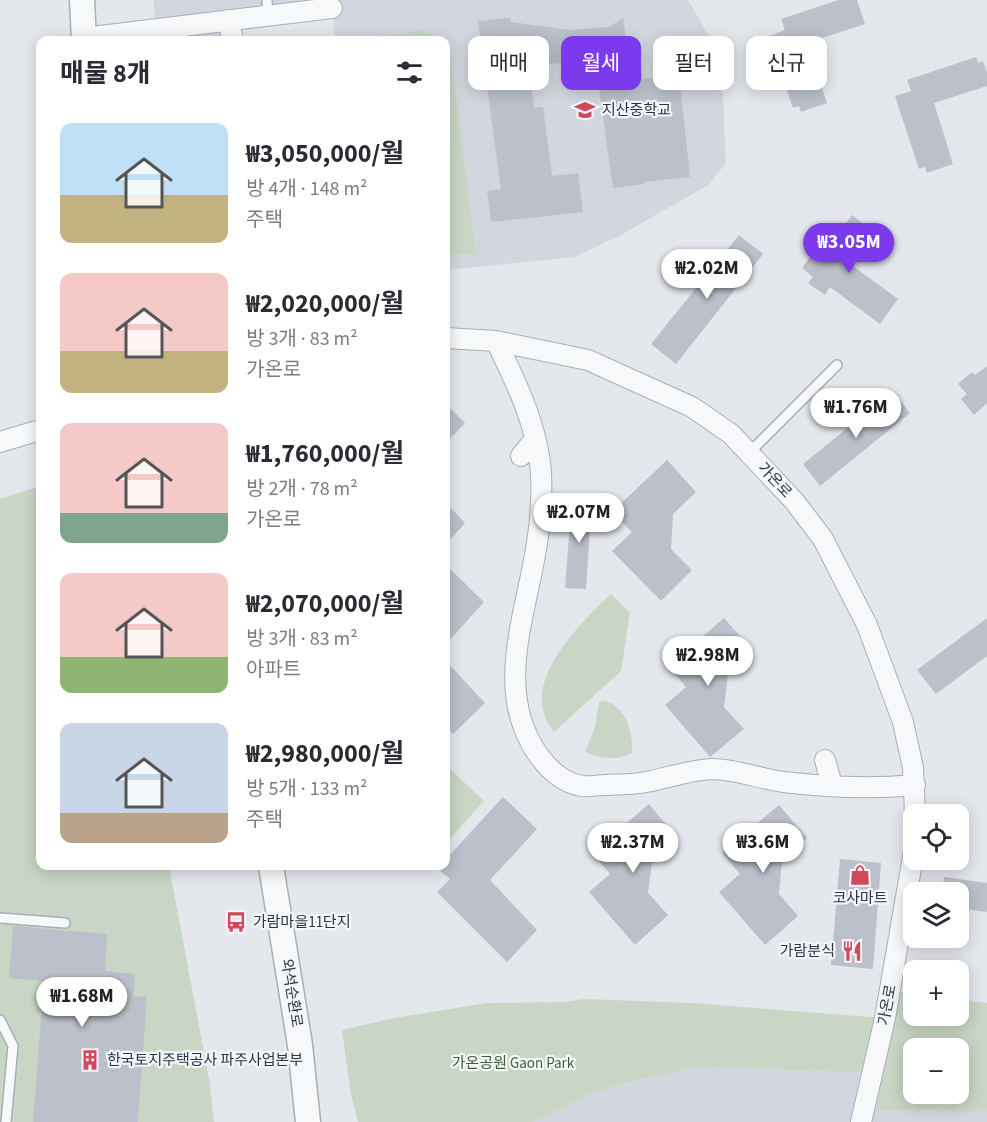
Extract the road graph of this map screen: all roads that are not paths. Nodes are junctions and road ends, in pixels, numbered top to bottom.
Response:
1 (82, 0) edge
2 (267, 7) edge
3 (332, 8) dead end
4 (228, 20) junction
5 (84, 36) edge
6 (107, 36) edge
7 (232, 36) edge
8 (450, 338) edge
9 (496, 341) junction
10 (837, 365) dead end
11 (36, 431) edge
12 (535, 439) junction
13 (0, 442) edge
14 (749, 453) junction
15 (520, 456) dead end
16 (825, 760) dead end
17 (832, 785) junction
18 (915, 785) junction
19 (915, 804) edge
20 (273, 870) edge
21 (911, 870) edge
22 (0, 918) edge
23 (65, 923) dead end
24 (0, 1020) edge
25 (6, 1122) edge
26 (308, 1122) edge
27 (861, 1122) edge

1 - 5 street
2 - 3 street
2 - 4 street
4 - 6 street
4 - 7 street
8 - 9 street, 가온로
9 - 12 street
9 - 14 street, 가온로
10 - 14 lane
11 - 13 street
12 - 15 street
12 - 17 street
14 - 18 street, 가온로
16 - 17 street
17 - 18 street
18 - 19 street, 가온로
20 - 26 street, 와석순환로
21 - 27 street, 가온로
22 - 23 lane
24 - 25 lane

